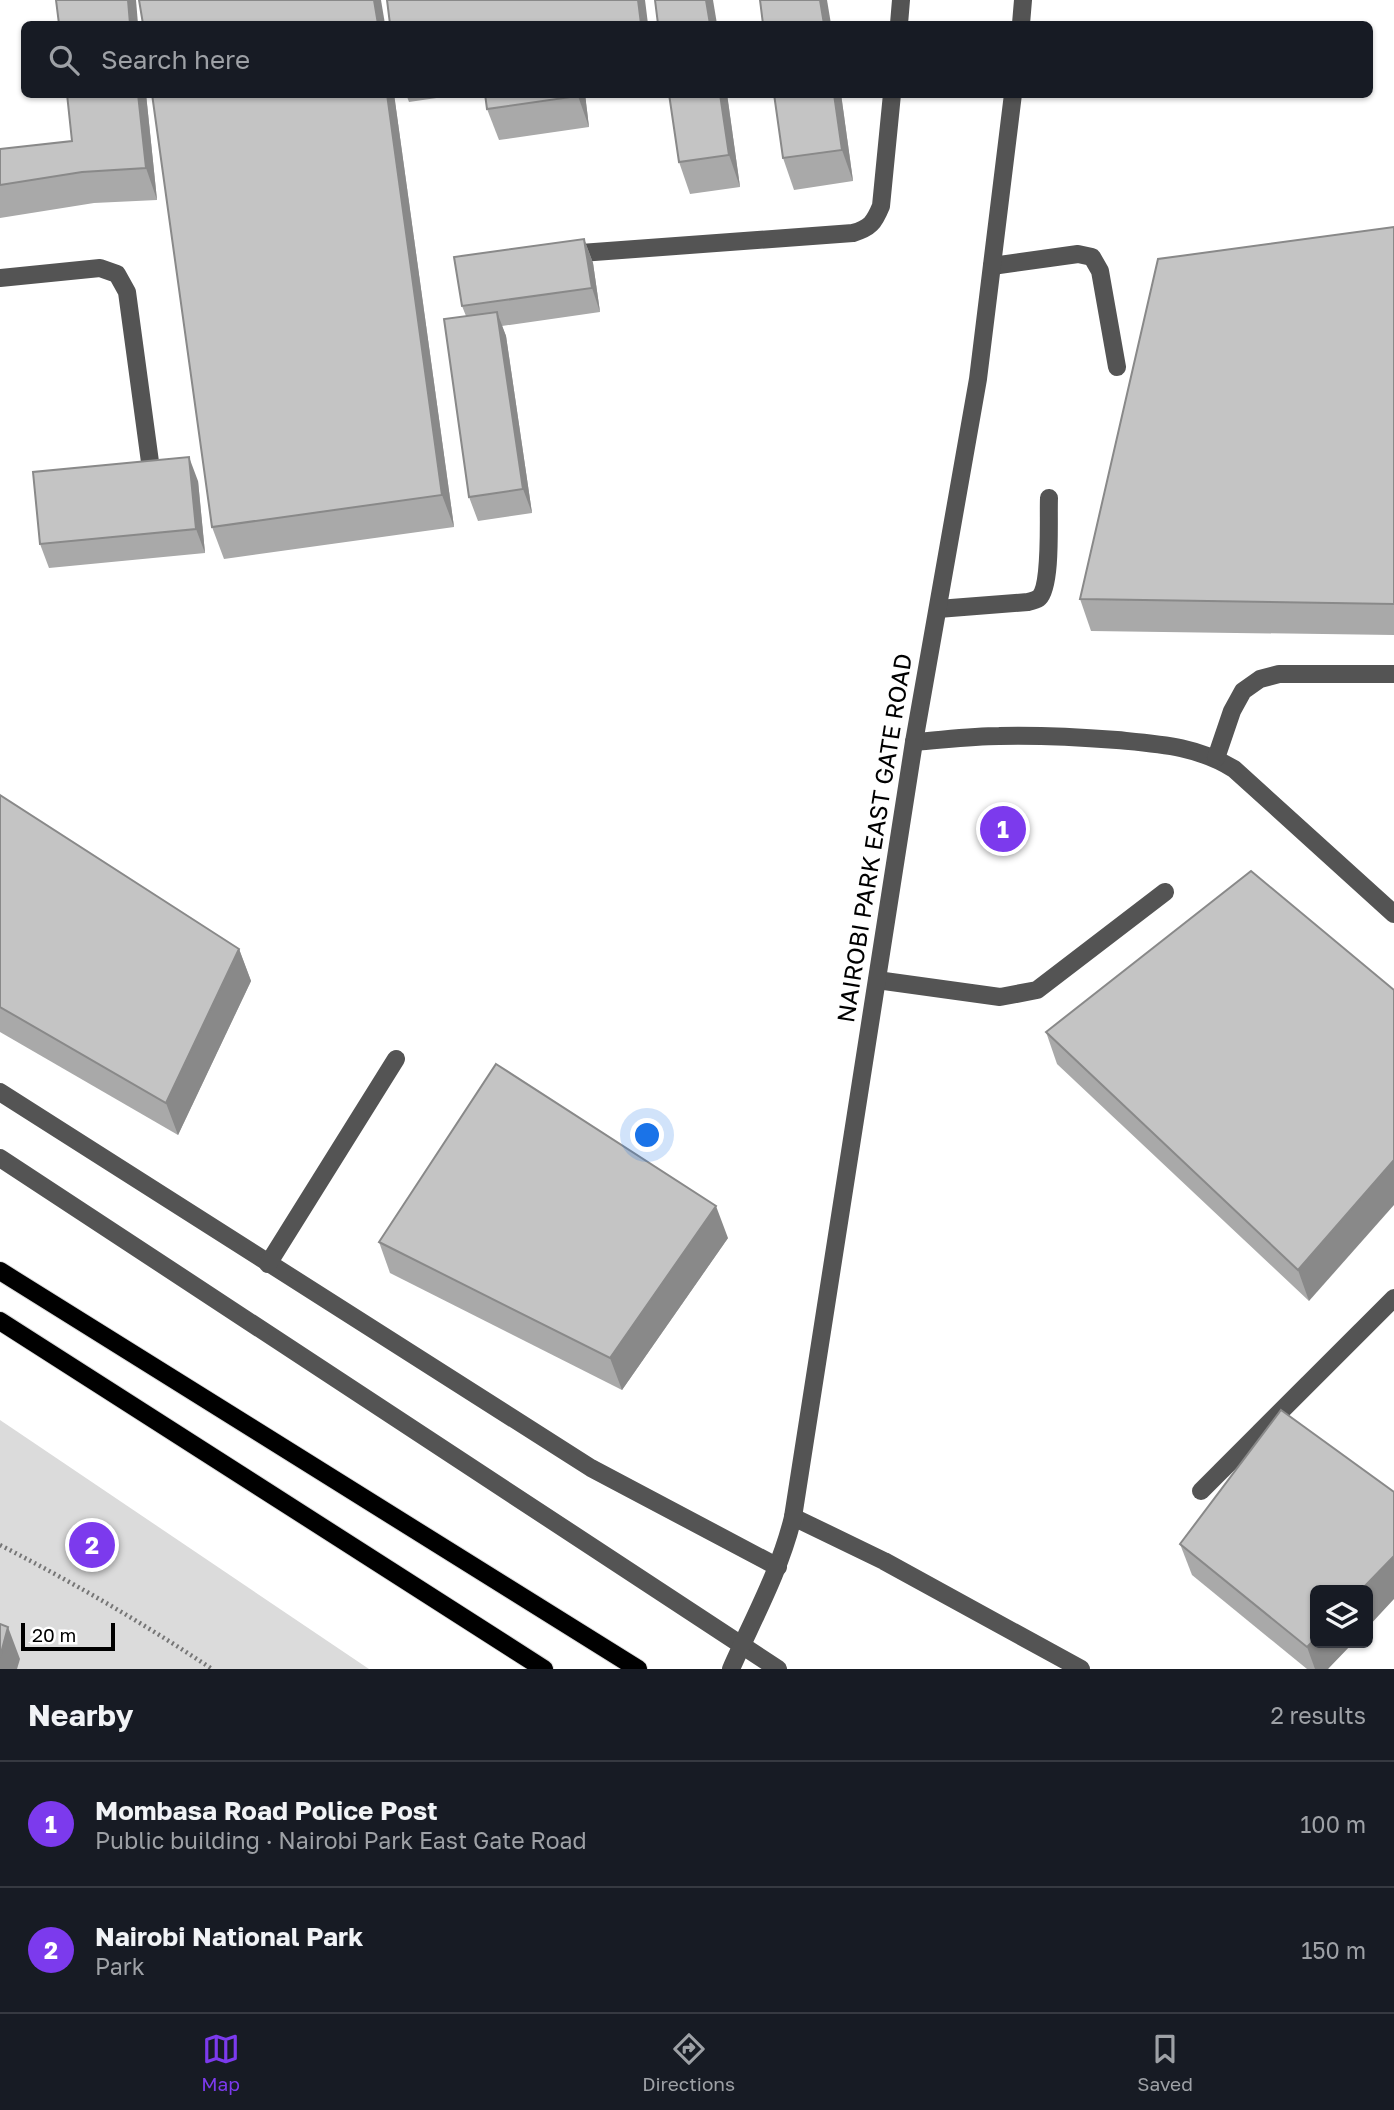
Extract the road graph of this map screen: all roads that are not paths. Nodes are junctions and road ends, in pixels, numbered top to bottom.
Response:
1 (901, 0) edge
2 (1023, 0) edge
3 (899, 21) edge
4 (1021, 21) edge
5 (892, 98) edge
6 (1013, 98) edge
7 (547, 255) edge
8 (992, 266) junction
9 (0, 278) edge
10 (1117, 366) dead end
11 (150, 462) edge
12 (1049, 498) dead end
13 (938, 609) junction
14 (1394, 674) edge
15 (914, 743) junction
16 (1216, 758) junction
17 (1165, 892) dead end
18 (1394, 914) edge
19 (877, 980) junction
20 (396, 1059) dead end
21 (0, 1092) edge
22 (0, 1157) edge
23 (268, 1264) junction
24 (0, 1270) edge
25 (1394, 1297) edge
26 (0, 1321) edge
27 (1201, 1491) dead end
28 (793, 1517) junction
29 (778, 1567) junction
30 (741, 1647) junction
31 (544, 1669) edge
32 (638, 1669) edge
33 (731, 1669) edge
34 (778, 1669) edge
35 (1081, 1669) edge

1 - 3 street
2 - 4 street
5 - 7 street
6 - 8 street, NAIROBI PARK EAST GATE ROAD
8 - 10 street
8 - 13 street, NAIROBI PARK EAST GATE ROAD
9 - 11 street
12 - 13 street
13 - 15 street, NAIROBI PARK EAST GATE ROAD
14 - 16 street
15 - 16 street
15 - 19 street, NAIROBI PARK EAST GATE ROAD
16 - 18 street
17 - 19 street
19 - 28 street, NAIROBI PARK EAST GATE ROAD
20 - 23 street
21 - 23 street
22 - 30 street
23 - 29 street
24 - 32 main road
25 - 27 street
26 - 31 main road
28 - 29 street, NAIROBI PARK EAST GATE ROAD
28 - 35 street
29 - 30 street, NAIROBI PARK EAST GATE ROAD
30 - 33 street, NAIROBI PARK EAST GATE ROAD
30 - 34 street

